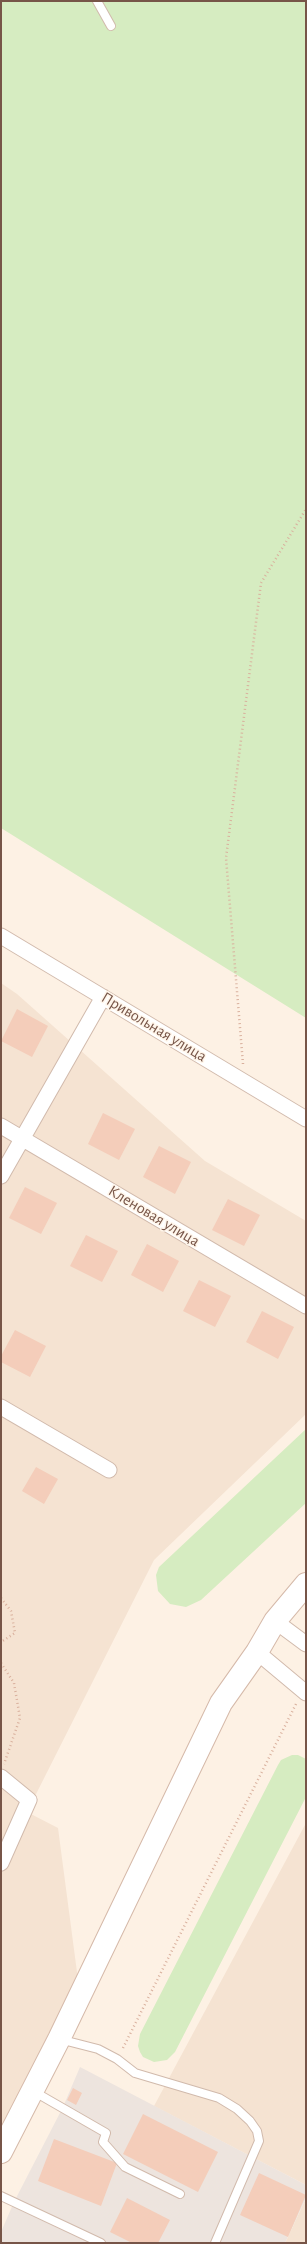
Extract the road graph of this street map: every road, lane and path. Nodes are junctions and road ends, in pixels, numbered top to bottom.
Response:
1 (97, 1) edge
2 (111, 26) dead end
3 (306, 509) edge
4 (1, 936) edge
5 (103, 997) junction
6 (244, 1081) junction
7 (306, 1119) edge
8 (1, 1126) edge
9 (22, 1138) junction
10 (1, 1176) edge
11 (306, 1306) edge
12 (1, 1407) edge
13 (109, 1470) dead end
14 (306, 1584) edge
15 (1, 1598) edge
16 (275, 1621) junction
17 (1, 1642) edge
18 (306, 1644) edge
19 (256, 1652) junction
20 (1, 1663) edge
21 (305, 1691) edge
22 (2, 1772) edge
23 (1, 1863) edge
24 (59, 2039) junction
25 (117, 2059) junction
26 (32, 2091) junction
27 (8, 2122) edge
28 (1, 2152) edge
29 (180, 2194) dead end
30 (1, 2196) edge
31 (101, 2243) edge
32 (215, 2243) edge

1 - 2 lane
3 - 6 path
4 - 5 street, Привольная улица
5 - 6 street, Привольная улица
5 - 9 street
6 - 7 street, Привольная улица
8 - 9 street, Кленовая улица
9 - 10 street
9 - 11 street, Кленовая улица
12 - 13 street
14 - 16 street
15 - 17 path
16 - 18 street
16 - 19 street
19 - 21 street
19 - 24 street
20 - 22 path
21 - 25 path
22 - 23 street
24 - 25 lane
24 - 26 street
25 - 32 lane
26 - 27 street
26 - 29 lane
27 - 28 street
30 - 31 lane

